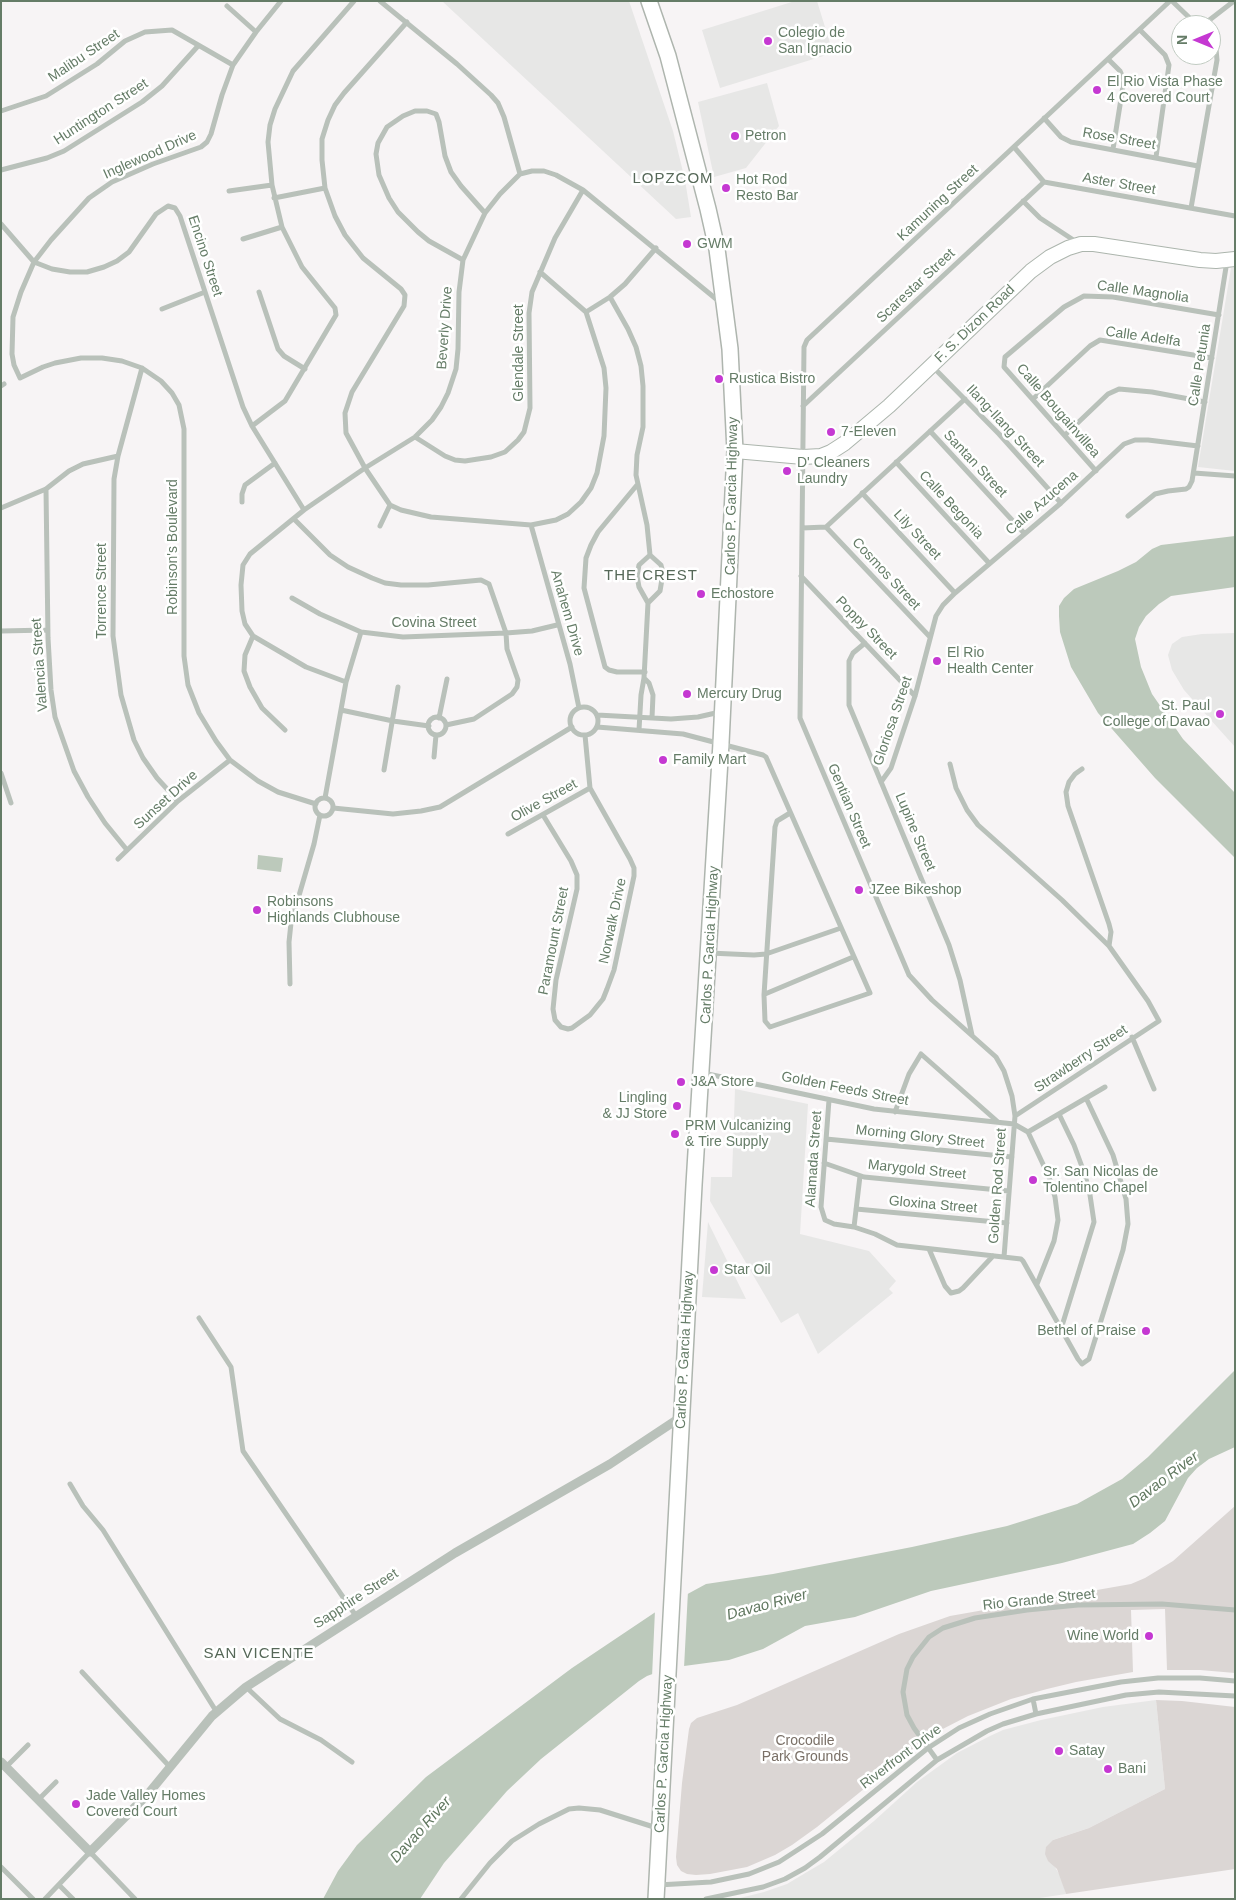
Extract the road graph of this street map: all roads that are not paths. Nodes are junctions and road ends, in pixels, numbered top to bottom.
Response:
1 (281, 1) edge
2 (354, 1) edge
3 (380, 1) edge
4 (649, 1) edge
5 (1171, 1) edge
6 (1234, 1) edge
7 (227, 6) dead end
8 (1186, 15) edge
9 (1216, 15) edge
10 (407, 22) junction
11 (1140, 30) junction
12 (256, 32) junction
13 (198, 46) junction
14 (1108, 59) junction
15 (233, 65) junction
16 (1216, 65) edge
17 (1, 111) edge
18 (1044, 118) junction
19 (1014, 147) junction
20 (1113, 149) junction
21 (1156, 157) junction
22 (1198, 166) junction
23 (1, 170) edge
24 (520, 174) junction
25 (1044, 182) junction
26 (272, 185) junction
27 (325, 188) junction
28 (583, 190) junction
29 (229, 191) dead end
30 (274, 198) junction
31 (1024, 200) junction
32 (1191, 208) junction
33 (486, 213) junction
34 (1235, 216) edge
35 (1, 224) edge
36 (282, 227) junction
37 (243, 239) dead end
38 (1080, 244) junction
39 (656, 248) junction
40 (463, 260) junction
41 (1231, 260) edge
42 (34, 262) junction
43 (540, 272) junction
44 (204, 292) junction
45 (259, 292) dead end
46 (610, 297) junction
47 (725, 306) junction
48 (162, 308) dead end
49 (586, 312) junction
50 (1219, 315) junction
51 (1212, 358) junction
52 (932, 366) junction
53 (1004, 367) joint
54 (142, 368) junction
55 (305, 369) junction
56 (20, 378) joint
57 (965, 399) junction
58 (1033, 399) junction
59 (1205, 402) junction
60 (804, 406) junction
61 (252, 426) junction
62 (930, 431) junction
63 (1065, 435) junction
64 (416, 437) junction
65 (1198, 446) junction
66 (735, 451) junction
67 (118, 456) junction
68 (803, 457) junction
69 (896, 462) junction
70 (275, 464) junction
71 (365, 468) junction
72 (1096, 471) junction
73 (1194, 472) junction
74 (1235, 476) edge
75 (637, 485) junction
76 (46, 489) junction
77 (862, 493) junction
78 (242, 502) dead end
79 (1061, 503) junction
80 (390, 506) junction
81 (1, 508) edge
82 (304, 510) junction
83 (1128, 516) dead end
84 (294, 519) junction
85 (531, 525) junction
86 (380, 526) dead end
87 (826, 526) junction
88 (802, 528) junction
89 (1024, 534) junction
90 (650, 555) junction
91 (989, 563) junction
92 (801, 576) junction
93 (955, 592) junction
94 (292, 598) dead end
95 (648, 603) junction
96 (557, 625) junction
97 (48, 630) junction
98 (1, 631) edge
99 (360, 632) junction
100 (506, 633) junction
101 (253, 636) junction
102 (930, 637) junction
103 (864, 643) junction
104 (644, 672) junction
105 (644, 678) junction
106 (447, 680) dead end
107 (346, 682) junction
108 (398, 687) dead end
109 (915, 696) junction
110 (579, 708) junction
111 (341, 710) junction
112 (723, 711) junction
113 (597, 715) junction
114 (640, 717) junction
115 (439, 718) junction
116 (652, 718) junction
117 (671, 719) junction
118 (393, 721) junction
119 (429, 726) junction
120 (446, 726) junction
121 (572, 727) junction
122 (597, 727) junction
123 (285, 730) dead end
124 (640, 730) junction
125 (671, 731) junction
126 (585, 734) junction
127 (436, 735) junction
128 (722, 743) junction
129 (434, 757) dead end
130 (230, 760) junction
131 (950, 764) dead end
132 (1082, 769) dead end
133 (384, 770) dead end
134 (1, 773) edge
135 (881, 782) junction
136 (590, 788) junction
137 (326, 798) junction
138 (178, 801) junction
139 (12, 803) dead end
140 (316, 804) junction
141 (333, 808) junction
142 (790, 813) junction
143 (543, 814) junction
144 (320, 815) junction
145 (508, 834) dead end
146 (127, 850) junction
147 (118, 859) dead end
148 (841, 928) junction
149 (1109, 946) junction
150 (709, 952) junction
151 (766, 954) junction
152 (853, 957) junction
153 (290, 984) dead end
154 (764, 994) junction
155 (554, 1020) joint
156 (972, 1035) junction
157 (1132, 1037) junction
158 (702, 1073) junction
159 (1105, 1087) dead end
160 (1154, 1089) dead end
161 (1086, 1098) junction
162 (830, 1100) junction
163 (895, 1112) junction
164 (1059, 1114) junction
165 (1015, 1116) junction
166 (999, 1123) junction
167 (1014, 1124) junction
168 (1028, 1132) junction
169 (826, 1139) junction
170 (1012, 1157) junction
171 (824, 1163) junction
172 (860, 1176) junction
173 (1009, 1191) junction
174 (856, 1209) junction
175 (1007, 1223) junction
176 (854, 1227) junction
177 (929, 1249) junction
178 (993, 1256) junction
179 (1004, 1257) junction
180 (1036, 1284) junction
181 (199, 1318) dead end
182 (1061, 1329) junction
183 (681, 1417) junction
184 (70, 1484) dead end
185 (1235, 1610) edge
186 (356, 1616) junction
187 (82, 1672) dead end
188 (1235, 1682) edge
189 (246, 1687) junction
190 (1235, 1696) edge
191 (1033, 1699) junction
192 (216, 1712) junction
193 (1036, 1714) junction
194 (28, 1745) dead end
195 (928, 1748) junction
196 (937, 1760) junction
197 (352, 1762) dead end
198 (4, 1765) edge
199 (170, 1767) junction
200 (56, 1782) dead end
201 (38, 1800) junction
202 (660, 1829) junction
203 (90, 1852) junction
204 (1, 1867) edge
205 (59, 1885) junction
206 (657, 1892) edge
207 (33, 1899) edge
208 (46, 1899) edge
209 (73, 1899) edge
210 (135, 1899) edge
211 (462, 1899) edge
212 (706, 1899) edge

1 - 12 street, Inglewood Drive
2 - 26 street
3 - 10 street
4 - 47 highway, Carlos P. Garcia Highway
5 - 8 street
5 - 11 street, Kamuning Street
6 - 9 street
7 - 12 street
10 - 24 street
10 - 27 street
11 - 14 street, Kamuning Street
11 - 21 street
12 - 15 street, Inglewood Drive
13 - 15 street, Malibu Street
13 - 17 street, Malibu Street
13 - 23 street, Huntington Street
14 - 18 street, Kamuning Street
14 - 20 street
15 - 42 street, Inglewood Drive
16 - 22 street
18 - 19 street, Kamuning Street
18 - 20 street, Rose Street
19 - 25 street
19 - 60 street, Kamuning Street
20 - 21 street, Rose Street
21 - 22 street, Rose Street
22 - 32 street
24 - 28 street
24 - 33 street, Beverly Drive
25 - 31 street, Scarestar Street
25 - 32 street, Aster Street
26 - 29 street
26 - 30 street
27 - 30 street
27 - 71 street
28 - 39 street
28 - 43 street, Glendale Street
30 - 36 street
31 - 38 street
31 - 60 street, Scarestar Street
32 - 34 street, Aster Street
33 - 40 street, Beverly Drive
33 - 40 street
35 - 42 street
36 - 37 street
36 - 55 street
38 - 41 main road, F. S. Dizon Road
38 - 52 main road, F. S. Dizon Road
39 - 46 street
39 - 47 street
40 - 64 street, Beverly Drive
41 - 50 street, Calle Petunia
42 - 44 street, Encino Street
42 - 56 street, Inglewood Drive
43 - 49 street
43 - 64 street, Glendale Street
44 - 48 street
44 - 61 street, Encino Street
45 - 55 street
46 - 49 street
46 - 75 street
47 - 66 highway, Carlos P. Garcia Highway
49 - 85 street
50 - 51 street, Calle Petunia
50 - 53 street, Calle Magnolia
51 - 58 street, Calle Adelfa
51 - 59 street, Calle Petunia
52 - 57 street, Ilang-Ilang Street
52 - 68 main road, F. S. Dizon Road
53 - 58 street, Calle Bougainvillea
54 - 56 street, Robinson's Boulevard
54 - 67 street, Torrence Street
54 - 130 street, Robinson's Boulevard
55 - 61 street
57 - 62 street
57 - 79 street, Ilang-Ilang Street
58 - 63 street, Calle Bougainvillea
59 - 63 street
59 - 65 street, Calle Petunia
60 - 68 street, Kamuning Street
61 - 70 street, Encino Street
62 - 69 street
62 - 89 street, Santan Street
63 - 72 street, Calle Bougainvillea
64 - 71 street, Beverly Drive
65 - 72 street, Calle Azucena
65 - 73 street, Calle Petunia
66 - 68 main road, F. S. Dizon Road
66 - 112 highway, Carlos P. Garcia Highway
67 - 76 street
67 - 138 street, Torrence Street
68 - 88 street, Gentian Street
69 - 77 street
69 - 91 street, Calle Begonia
70 - 78 street
70 - 82 street, Encino Street
71 - 80 street
71 - 82 street, Beverly Drive
72 - 79 street, Calle Azucena
73 - 74 street
73 - 83 street
75 - 90 street
75 - 104 street
76 - 81 street
76 - 97 street, Valencia Street
77 - 87 street
77 - 93 street, Lily Street
79 - 89 street, Calle Azucena
80 - 85 street
80 - 86 street
82 - 84 street, Beverly Drive
84 - 100 street
84 - 101 street, Beverly Drive
85 - 96 street, Anahem Drive
87 - 88 street
87 - 102 street, Cosmos Street
88 - 92 street, Gentian Street
89 - 91 street, Calle Azucena
90 - 95 street
90 - 95 street
91 - 93 street, Calle Azucena
92 - 103 street, Poppy Street
92 - 156 street, Gentian Street
93 - 102 street, Calle Azucena
94 - 99 street, Covina Street
95 - 104 street
96 - 100 street, Covina Street
96 - 110 street, Anahem Drive
97 - 98 street
97 - 146 street, Valencia Street
99 - 100 street, Covina Street
99 - 107 street
100 - 120 street
101 - 107 street
101 - 123 street
102 - 109 street, Gloriosa Street
103 - 109 street, Poppy Street
103 - 135 street, Lupine Street
104 - 105 street
105 - 114 street
105 - 116 street
106 - 115 street
107 - 111 street
108 - 118 street
109 - 135 street, Gloriosa Street
110 - 113 street
110 - 121 street
111 - 118 street
111 - 137 street
112 - 117 street
112 - 128 highway, Carlos P. Garcia Highway
113 - 114 street
113 - 122 street
114 - 116 street
114 - 124 street
115 - 119 street
115 - 120 street
116 - 117 street
117 - 125 street
118 - 119 street
118 - 133 street
119 - 127 street
120 - 127 street
121 - 126 street
121 - 141 street
122 - 124 street
122 - 126 street
124 - 125 street
125 - 128 street
126 - 136 street, Norwalk Drive
127 - 129 street
128 - 142 street
128 - 150 highway, Carlos P. Garcia Highway
130 - 138 street, Sunset Drive
130 - 140 street, Robinson's Boulevard
131 - 149 street
132 - 149 street
134 - 139 street
135 - 156 street, Lupine Street
136 - 143 street, Olive Street
136 - 155 street, Norwalk Drive
137 - 140 street
137 - 141 street
138 - 146 street, Sunset Drive
140 - 144 street
141 - 144 street
142 - 148 street
142 - 151 street
143 - 145 street, Olive Street
143 - 155 street, Paramount Street
144 - 153 street
146 - 147 street, Sunset Drive
148 - 151 street
148 - 152 street
149 - 157 street, Strawberry Street
150 - 151 street
150 - 158 highway, Carlos P. Garcia Highway
151 - 154 street
152 - 154 street
152 - 154 street
156 - 165 street, Gentian Street
157 - 160 street
157 - 165 street, Strawberry Street
158 - 162 street, Golden Feeds Street
158 - 183 highway, Carlos P. Garcia Highway
159 - 161 street
161 - 164 street
161 - 182 street
162 - 163 street, Golden Feeds Street
162 - 169 street, Alamada Street
163 - 166 street, Golden Feeds Street
163 - 166 street
164 - 168 street
164 - 182 street
165 - 167 street, Golden Rod Street
166 - 167 street, Golden Feeds Street
167 - 168 street
167 - 170 street, Golden Rod Street
168 - 180 street
169 - 170 street, Morning Glory Street
169 - 171 street, Alamada Street
170 - 173 street, Golden Rod Street
171 - 172 street, Marygold Street
171 - 176 street, Alamada Street
172 - 173 street, Marygold Street
172 - 174 street
173 - 175 street, Golden Rod Street
174 - 175 street, Gloxina Street
174 - 176 street
175 - 179 street, Golden Rod Street
176 - 177 street
177 - 178 street
177 - 178 street
178 - 179 street
179 - 180 street
180 - 182 street
181 - 186 street
183 - 186 street, Sapphire Street
183 - 202 highway, Carlos P. Garcia Highway
184 - 192 street
185 - 195 street, Rio Grande Street
186 - 189 street, Sapphire Street
187 - 199 street
188 - 191 street, Riverfront Drive
189 - 192 street, Sapphire Street
189 - 197 street
190 - 193 street, Riverfront Drive
191 - 193 street
191 - 195 street, Riverfront Drive
192 - 199 street, Sapphire Street
193 - 196 street, Riverfront Drive
194 - 198 street
195 - 196 street, Rio Grande Street
195 - 206 street, Riverfront Drive
196 - 212 street, Riverfront Drive
198 - 201 street
199 - 203 street, Sapphire Street
200 - 201 street
201 - 203 street
202 - 206 highway, Carlos P. Garcia Highway
202 - 211 street
203 - 205 street, Sapphire Street
203 - 210 street
204 - 207 street
205 - 208 street, Sapphire Street
205 - 209 street

